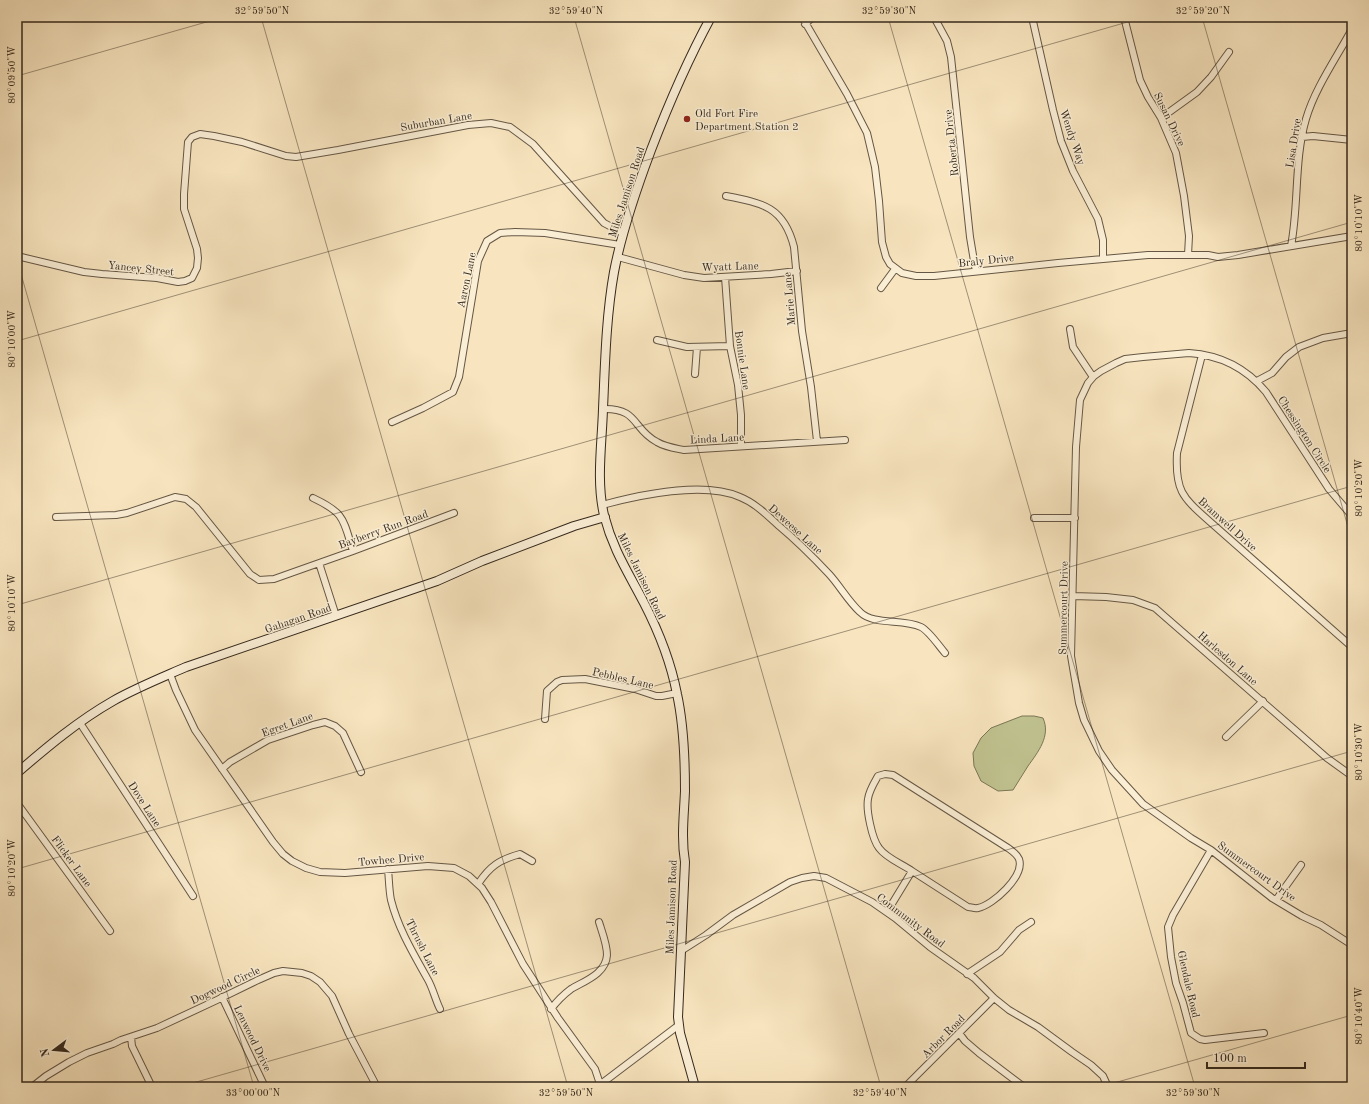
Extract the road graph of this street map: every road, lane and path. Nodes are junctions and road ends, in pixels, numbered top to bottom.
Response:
1 (711, 17) edge
2 (802, 17) edge
3 (813, 17) edge
4 (934, 17) edge
5 (1032, 17) edge
6 (1124, 17) edge
7 (805, 24) junction
8 (1352, 29) edge
9 (1229, 52) dead end
10 (1161, 118) junction
11 (214, 136) joint
12 (1302, 137) junction
13 (1352, 140) edge
14 (726, 196) dead end
15 (623, 233) junction
16 (1352, 236) edge
17 (620, 244) junction
18 (1291, 246) junction
19 (1188, 255) junction
20 (17, 256) edge
21 (618, 257) junction
22 (1103, 259) junction
23 (895, 269) junction
24 (797, 271) junction
25 (976, 271) junction
26 (724, 277) junction
27 (881, 288) dead end
28 (1070, 329) dead end
29 (1352, 333) edge
30 (657, 340) dead end
31 (730, 346) junction
32 (697, 347) junction
33 (1202, 355) junction
34 (695, 374) dead end
35 (1093, 377) junction
36 (1257, 381) junction
37 (604, 410) junction
38 (392, 422) dead end
39 (845, 440) dead end
40 (817, 441) junction
41 (741, 446) junction
42 (313, 498) dead end
43 (602, 505) junction
44 (454, 513) dead end
45 (1352, 516) edge
46 (56, 517) dead end
47 (605, 517) junction
48 (1034, 518) dead end
49 (1075, 518) junction
50 (353, 551) junction
51 (319, 563) junction
52 (1073, 596) junction
53 (336, 616) junction
54 (1352, 647) edge
55 (945, 653) dead end
56 (170, 674) junction
57 (677, 693) junction
58 (1263, 701) junction
59 (545, 719) dead end
60 (80, 723) junction
61 (1226, 737) dead end
62 (222, 769) junction
63 (362, 772) dead end
64 (17, 773) edge
65 (1352, 776) edge
66 (17, 803) edge
67 (1211, 850) junction
68 (532, 861) dead end
69 (1301, 865) dead end
70 (388, 869) junction
71 (912, 871) junction
72 (478, 884) junction
73 (193, 896) dead end
74 (1276, 900) junction
75 (887, 912) junction
76 (599, 922) dead end
77 (1031, 922) dead end
78 (110, 931) dead end
79 (1352, 945) edge
80 (681, 951) junction
81 (967, 974) junction
82 (222, 997) junction
83 (994, 998) junction
84 (440, 1009) dead end
85 (551, 1009) junction
86 (679, 1024) junction
87 (959, 1033) junction
88 (1264, 1033) dead end
89 (131, 1037) junction
90 (599, 1086) edge
91 (32, 1087) edge
92 (152, 1087) edge
93 (265, 1087) edge
94 (377, 1087) edge
95 (694, 1087) edge
96 (905, 1087) edge
97 (1024, 1087) edge
98 (1108, 1087) edge

1 - 15 main road, Miles Jamison Road
2 - 7 street
3 - 7 street
4 - 25 street, Roberta Drive
5 - 22 street, Wendy Way
6 - 10 street, Susan Drive
7 - 23 street
8 - 12 street, Lisa Drive
9 - 10 street
10 - 19 street, Susan Drive
11 - 15 street, Suburban Lane
11 - 20 street, Yancey Street
12 - 13 street
12 - 18 street, Lisa Drive
14 - 24 street, Marie Lane
15 - 17 main road, Miles Jamison Road
16 - 18 street, Braly Drive
17 - 21 main road, Miles Jamison Road
17 - 38 street, Aaron Lane
18 - 19 street, Braly Drive
19 - 22 street, Braly Drive
21 - 26 street, Wyatt Lane
21 - 37 main road, Miles Jamison Road
22 - 25 street, Braly Drive
23 - 25 street, Braly Drive
23 - 27 street
24 - 26 street, Wyatt Lane
24 - 40 street, Marie Lane
26 - 31 street, Bonnie Lane
28 - 35 street
29 - 36 street
30 - 32 street
31 - 32 street
31 - 41 street, Bonnie Lane
32 - 34 street
33 - 35 street, Summercourt Drive
33 - 36 street, Chessington Circle
33 - 54 street, Bramwell Drive
35 - 49 street, Summercourt Drive
36 - 45 street, Chessington Circle
37 - 41 street, Linda Lane
37 - 43 main road, Miles Jamison Road
39 - 40 street, Linda Lane
40 - 41 street, Linda Lane
42 - 50 street
43 - 47 main road, Miles Jamison Road
43 - 55 street, Deweese Lane
44 - 50 street, Bayberry Run Road
46 - 51 street, Bayberry Run Road
47 - 53 main road, Gahagan Road
47 - 57 main road, Miles Jamison Road
48 - 49 street
49 - 52 street, Summercourt Drive
50 - 51 street, Bayberry Run Road
51 - 53 street
52 - 58 street, Harlesdon Lane
52 - 67 street, Summercourt Drive
53 - 56 main road, Gahagan Road
56 - 60 main road, Gahagan Road
56 - 62 street, Towhee Drive
57 - 59 street, Pebbles Lane
57 - 80 main road, Miles Jamison Road
58 - 61 street
58 - 65 street, Harlesdon Lane
60 - 64 main road, Gahagan Road
60 - 73 street, Dove Lane
62 - 63 street, Egret Lane
62 - 70 street, Towhee Drive
66 - 78 street, Flicker Lane
67 - 74 street, Summercourt Drive
67 - 88 street, Glendale Road
68 - 72 street
69 - 74 street
70 - 72 street, Towhee Drive
70 - 84 street, Thrush Lane
71 - 71 street
71 - 75 street
72 - 85 street, Towhee Drive
74 - 79 street, Summercourt Drive
75 - 80 street, Community Road
75 - 81 street, Community Road
76 - 85 street
77 - 81 street
80 - 86 main road, Miles Jamison Road
81 - 83 street, Community Road
82 - 89 street, Dogwood Circle
82 - 93 street, Lenwood Drive
82 - 94 street, Dogwood Circle
83 - 87 street, Arbor Road
83 - 98 street, Community Road
85 - 90 street, Towhee Drive
86 - 90 street
86 - 95 main road, Miles Jamison Road
87 - 96 street, Arbor Road
87 - 97 street
89 - 91 street, Dogwood Circle
89 - 92 street

